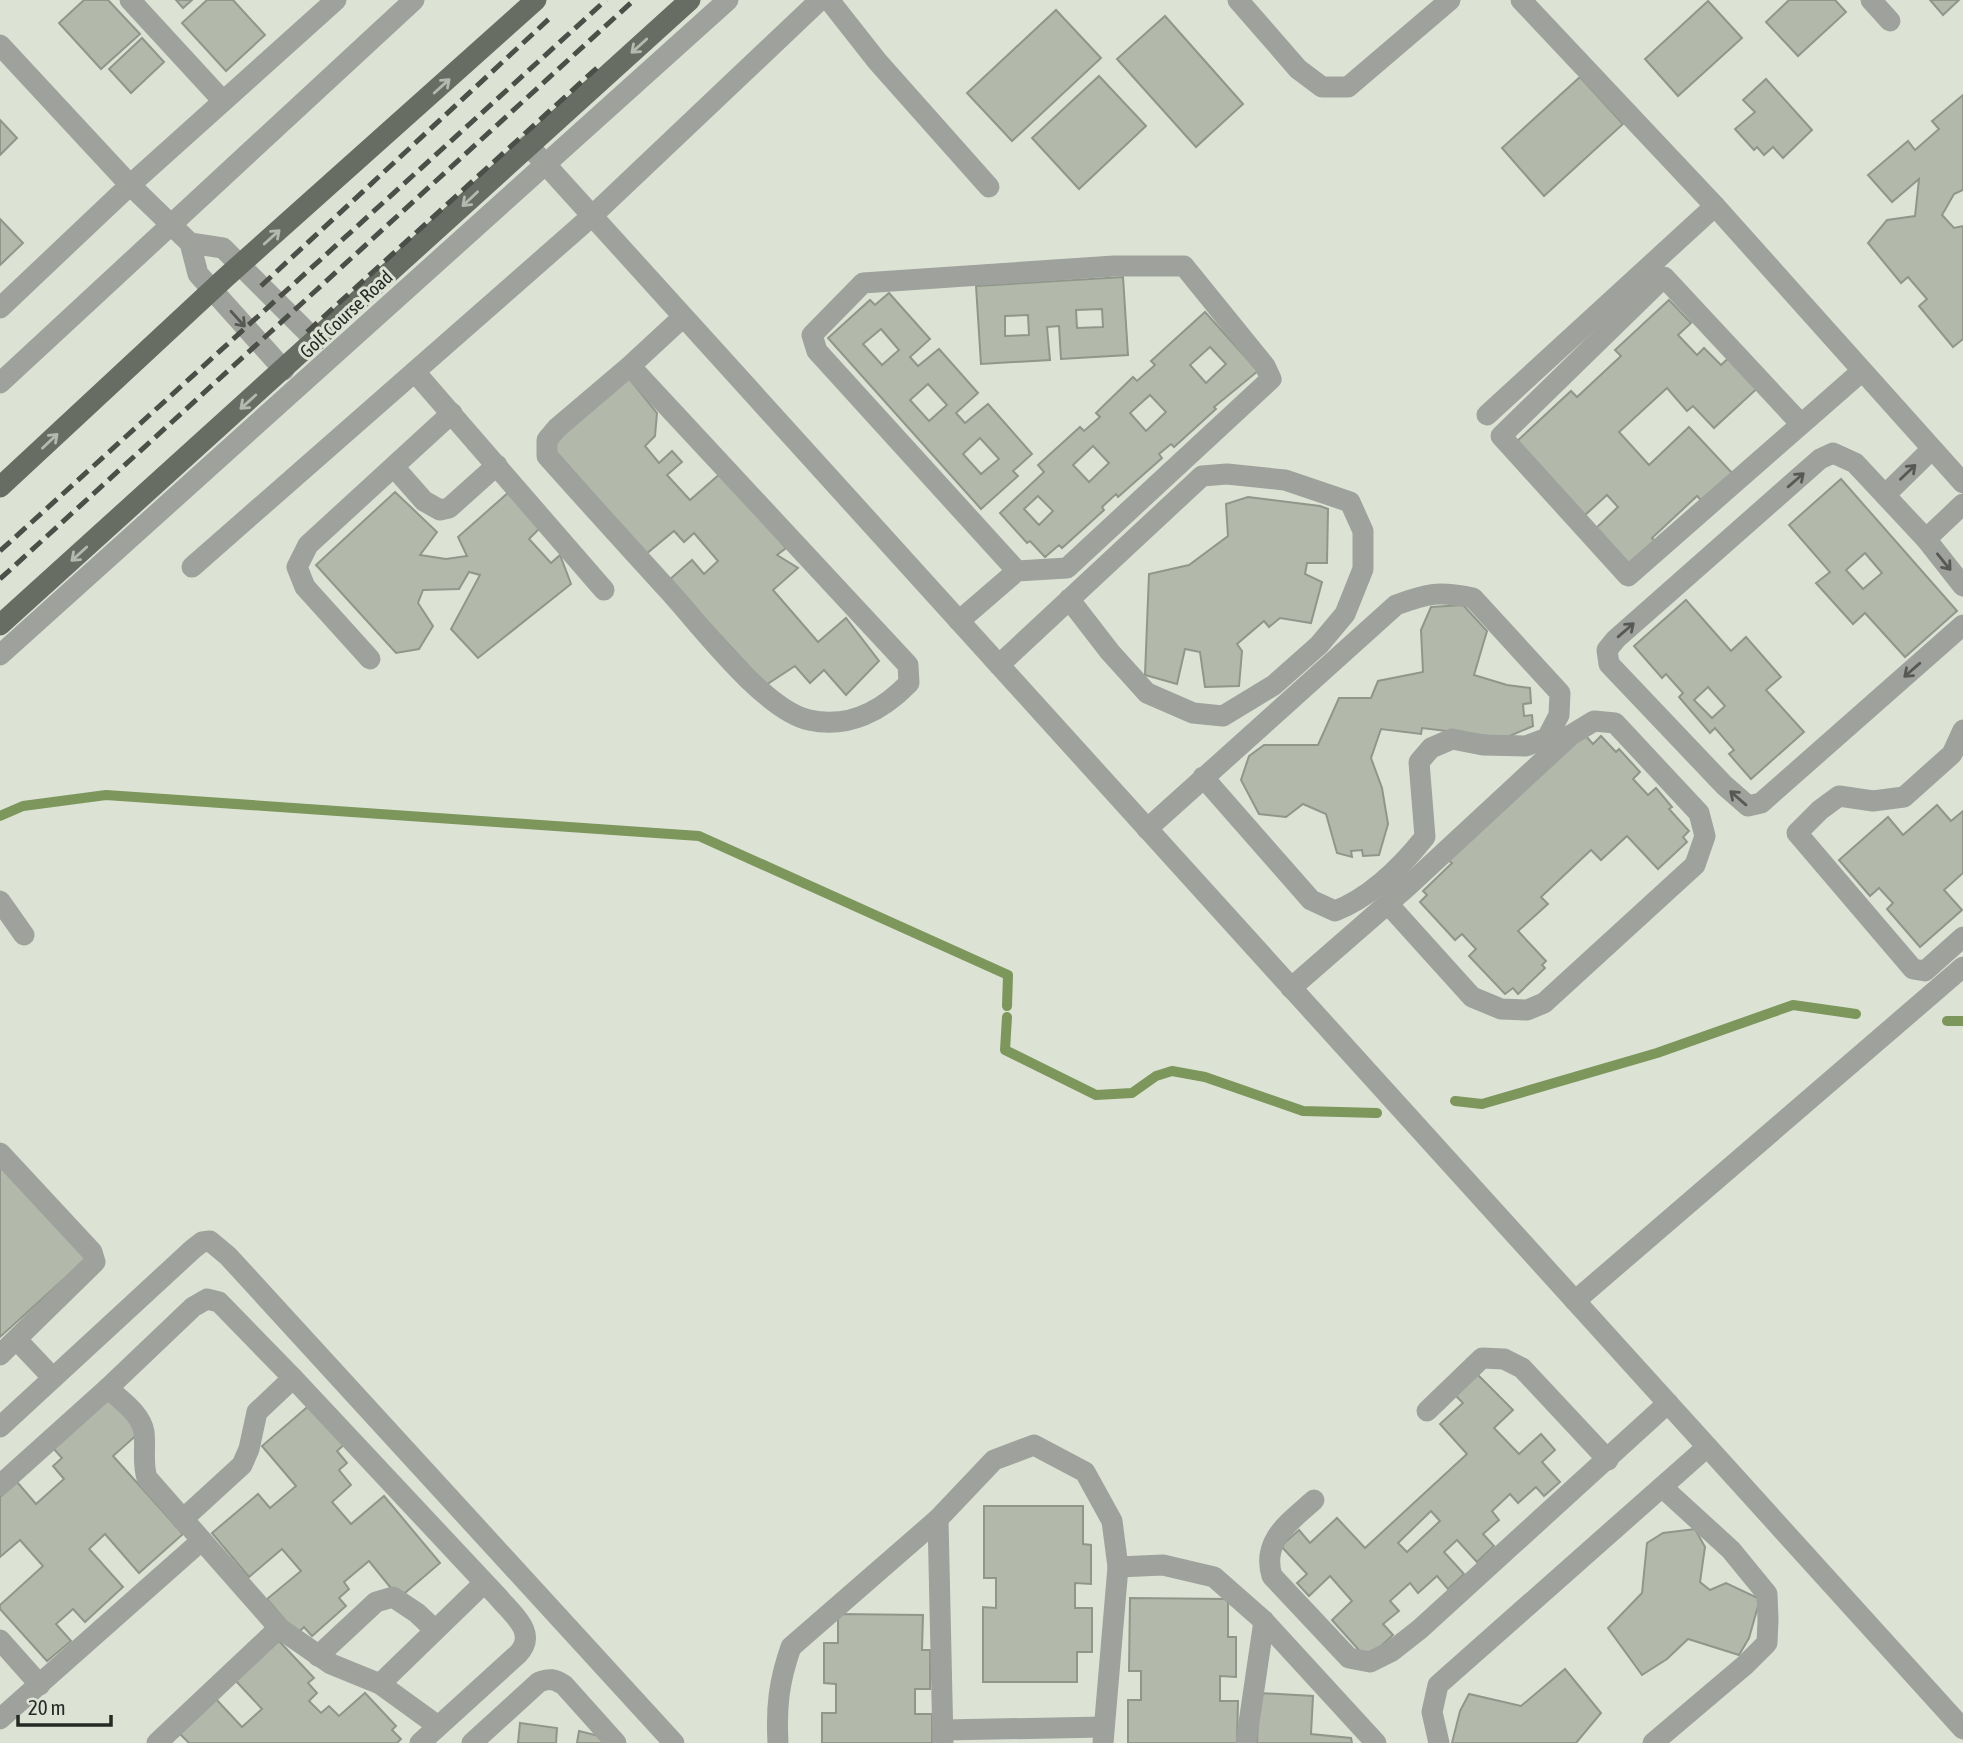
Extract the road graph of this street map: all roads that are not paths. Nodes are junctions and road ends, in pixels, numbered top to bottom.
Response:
1 (130, 0) edge
2 (336, 0) edge
3 (414, 0) edge
4 (536, 0) edge
5 (690, 0) edge
6 (728, 0) edge
7 (820, 0) edge
8 (829, 0) edge
9 (1238, 0) edge
10 (1450, 0) edge
11 (1521, 0) edge
12 (1871, 0) edge
13 (1890, 20) dead end
14 (0, 45) edge
15 (223, 100) junction
16 (528, 145) junction
17 (545, 165) junction
18 (130, 185) junction
19 (989, 187) dead end
20 (1715, 206) junction
21 (592, 216) junction
22 (172, 223) junction
23 (190, 243) junction
24 (240, 266) junction
25 (212, 291) junction
26 (0, 308) edge
27 (683, 317) junction
28 (316, 341) junction
29 (630, 366) junction
30 (284, 370) junction
31 (1862, 371) junction
32 (415, 372) junction
33 (0, 383) edge
34 (452, 414) junction
35 (1487, 415) dead end
36 (1801, 424) junction
37 (1932, 449) junction
38 (497, 465) junction
39 (394, 467) junction
40 (1963, 483) edge
41 (0, 487) edge
42 (1885, 495) junction
43 (1963, 504) edge
44 (1926, 539) junction
45 (192, 567) dead end
46 (1017, 571) junction
47 (1963, 586) edge
48 (604, 590) dead end
49 (1069, 599) junction
50 (959, 621) junction
51 (0, 625) edge
52 (1963, 625) edge
53 (0, 654) edge
54 (370, 659) dead end
55 (999, 665) junction
56 (1963, 730) edge
57 (1203, 777) junction
58 (1147, 828) junction
59 (0, 901) edge
60 (1388, 904) junction
61 (24, 935) dead end
62 (1963, 937) edge
63 (1963, 967) edge
64 (1291, 988) junction
65 (0, 1153) edge
66 (1575, 1301) junction
67 (17, 1340) junction
68 (0, 1355) edge
69 (53, 1378) junction
70 (293, 1378) junction
71 (108, 1388) junction
72 (1668, 1404) junction
73 (1427, 1410) dead end
74 (0, 1427) edge
75 (1707, 1447) junction
76 (1608, 1460) junction
77 (0, 1485) edge
78 (1662, 1487) junction
79 (1314, 1500) dead end
80 (938, 1519) junction
81 (183, 1520) junction
82 (201, 1541) junction
83 (1118, 1567) junction
84 (483, 1584) junction
85 (1264, 1621) junction
86 (279, 1628) junction
87 (435, 1630) junction
88 (0, 1640) edge
89 (318, 1656) junction
90 (380, 1684) junction
91 (40, 1685) junction
92 (0, 1719) edge
93 (438, 1726) junction
94 (1963, 1729) edge
95 (1103, 1735) edge
96 (943, 1736) edge
97 (157, 1743) edge
98 (420, 1743) edge
99 (472, 1743) edge
100 (616, 1743) edge
101 (674, 1743) edge
102 (778, 1743) edge
103 (1246, 1743) edge
104 (1376, 1743) edge
105 (1439, 1743) edge
106 (1653, 1743) edge

1 - 15 street
2 - 15 street
3 - 22 street
24 -> 4 main road
5 -> 16 main road, Golf Course Road
6 - 17 street
7 - 21 street
8 - 19 street
9 - 10 street
11 - 20 street
12 - 13 street
14 - 18 street
15 - 18 street
16 - 17 street
16 -> 28 main road, Golf Course Road
17 - 21 street
17 - 53 street
18 - 22 street
18 - 26 street
20 - 31 street
20 - 35 street
21 - 27 street
21 - 32 street
22 - 23 street
22 - 33 street
23 - 24 street
23 - 25 street
24 - 25 main road
24 - 28 street
25 -> 30 street
41 -> 25 main road
27 - 29 street
27 - 50 street
28 - 30 main road, Golf Course Road
29 - 29 street
30 -> 51 main road, Golf Course Road
31 - 36 street
31 - 37 street
32 - 34 street
32 - 45 street
34 - 38 street
34 - 39 street
36 - 36 street
37 - 40 street
42 -> 37 street
38 - 39 street
38 - 48 street
39 - 54 street
42 - 44 street
52 -> 42 street
43 - 44 street
44 -> 47 street
46 - 46 street
46 - 50 street
49 - 49 street
49 - 55 street
50 - 55 street
55 - 58 street
56 - 62 street
57 - 57 street
57 - 58 street
58 - 64 street
59 - 61 street
60 - 60 street
60 - 64 street
63 - 66 street
64 - 66 street
65 - 67 street
66 - 72 street
67 - 68 street
67 - 69 street
69 - 74 street
69 - 101 street
70 - 71 street
70 - 81 street
70 - 84 street
71 - 77 street
71 - 81 street
72 - 75 street
72 - 76 street
73 - 76 street
75 - 78 street
75 - 94 street
76 - 79 street
78 - 105 street
78 - 106 street
80 - 83 street
80 - 96 street
80 - 102 street
81 - 82 street
82 - 86 street
82 - 91 street
83 - 85 street
83 - 95 street
84 - 87 street
84 - 93 street
85 - 103 street
85 - 104 street
86 - 89 street
86 - 97 street
87 - 89 street
87 - 90 street
88 - 91 street
89 - 90 street
90 - 93 street
91 - 92 street
93 - 98 street
95 - 96 street
99 - 100 street

